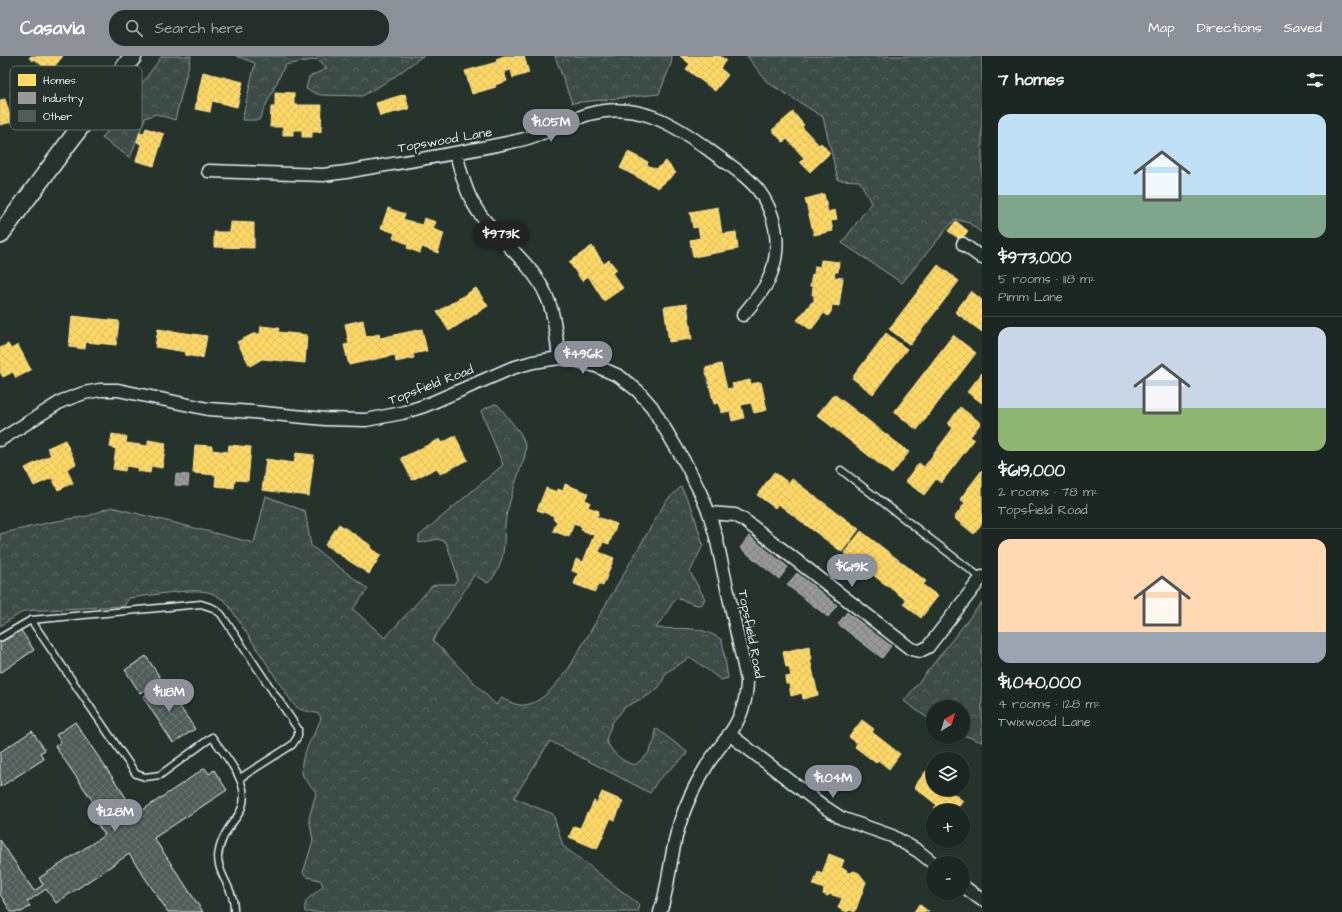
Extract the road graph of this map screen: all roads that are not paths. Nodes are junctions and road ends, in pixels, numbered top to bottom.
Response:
1 (133, 56) edge
2 (126, 66) edge
3 (78, 130) edge
4 (456, 153) junction
5 (208, 171) dead end
6 (0, 235) edge
7 (963, 244) dead end
8 (982, 258) edge
9 (743, 315) dead end
10 (558, 358) junction
11 (0, 440) edge
12 (841, 470) dead end
13 (709, 513) junction
14 (981, 578) edge
15 (31, 620) junction
16 (0, 638) edge
17 (730, 734) junction
18 (240, 778) junction
19 (926, 858) edge
20 (970, 891) edge
21 (982, 900) edge
22 (234, 912) edge
23 (660, 912) edge

1 - 2 main road
3 - 6 main road
4 - 5 street, Topswood Lane
4 - 9 street, Topswood Lane
4 - 10 street
7 - 8 street
10 - 11 street, Topsfield Road
10 - 13 street, Topsfield Road
12 - 14 lane
13 - 14 street
13 - 17 street, Topsfield Road
15 - 16 lane
15 - 18 lane
15 - 18 lane
17 - 19 street
17 - 23 street, Topsfield Road
18 - 22 lane
20 - 21 street

